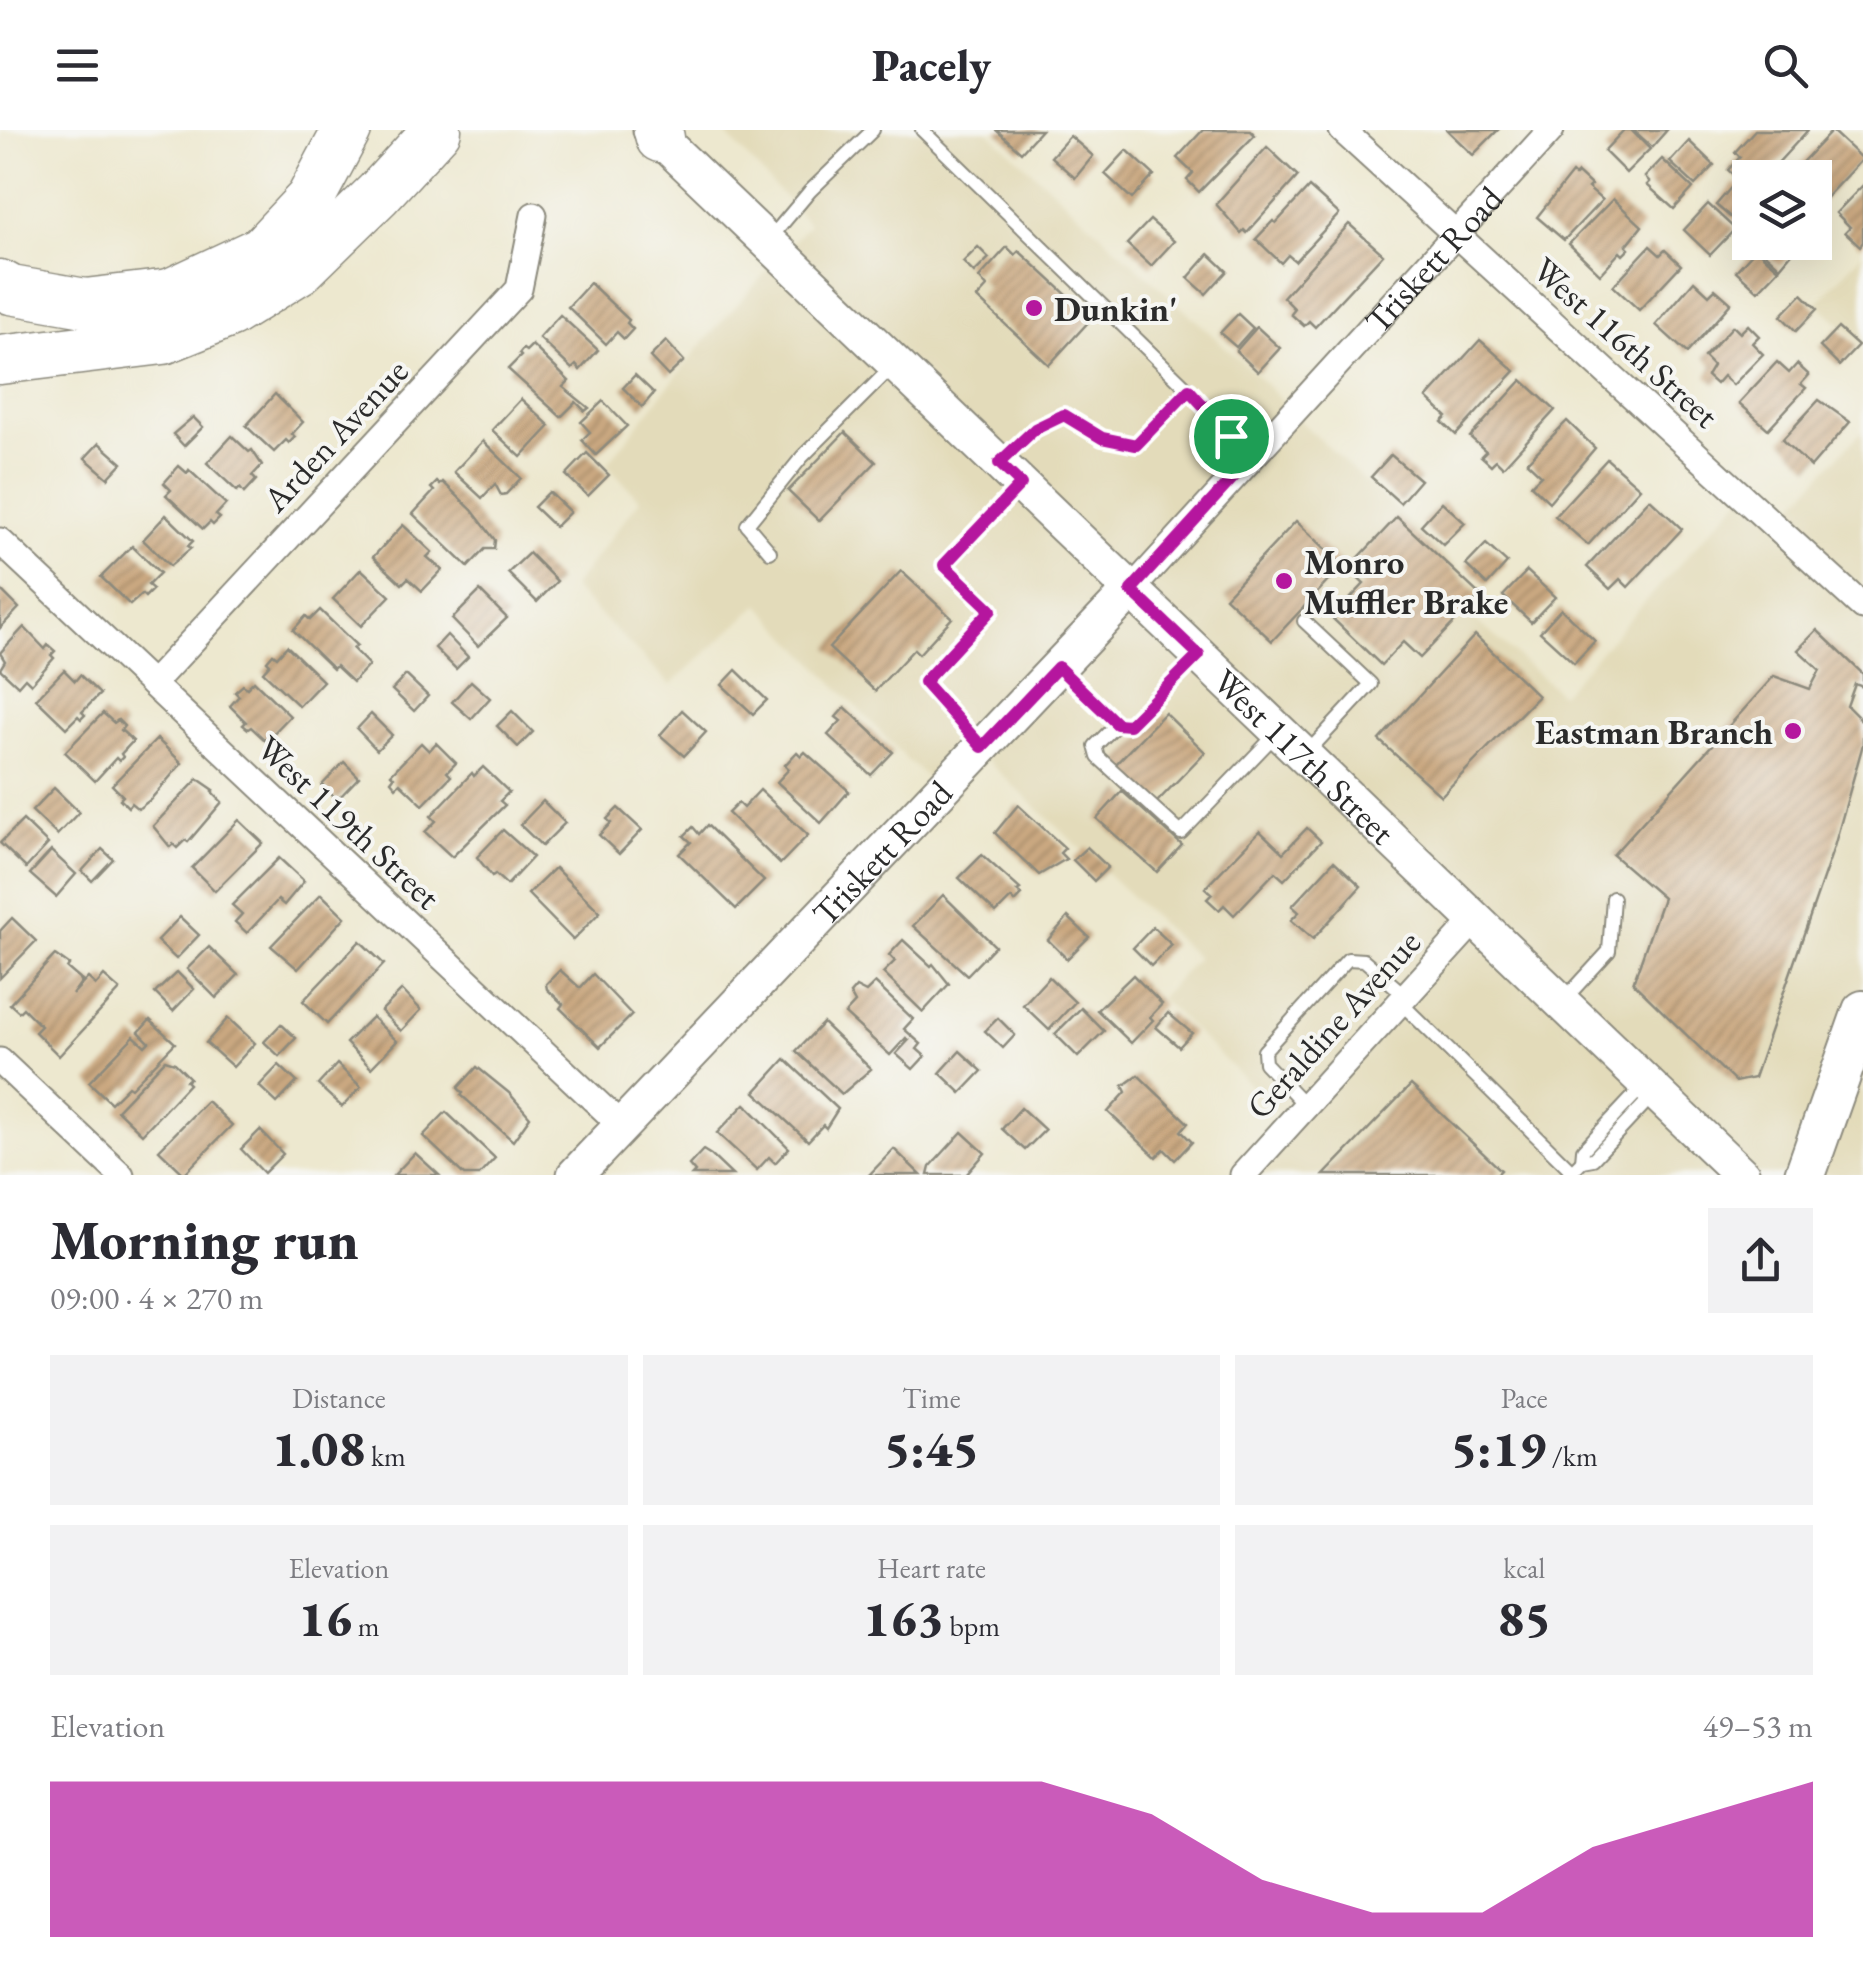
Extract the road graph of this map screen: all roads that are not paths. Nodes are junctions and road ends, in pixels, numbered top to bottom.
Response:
1 (347, 130) edge
2 (437, 130) edge
3 (873, 130) edge
4 (922, 130) edge
5 (1342, 130) edge
6 (1552, 130) edge
7 (657, 133) edge
8 (534, 215) dead end
9 (1456, 232) junction
10 (768, 241) junction
11 (0, 284) edge
12 (0, 360) edge
13 (896, 364) junction
14 (1189, 390) junction
15 (1251, 458) junction
16 (1010, 474) junction
17 (0, 542) edge
18 (770, 552) dead end
19 (1131, 590) junction
20 (1863, 606) edge
21 (1304, 620) dead end
22 (1199, 655) junction
23 (1058, 667) junction
24 (152, 684) junction
25 (1117, 724) junction
26 (1290, 745) junction
27 (982, 747) junction
28 (1613, 898) dead end
29 (1475, 920) junction
30 (1403, 999) junction
31 (1562, 1002) junction
32 (1863, 1012) edge
33 (0, 1061) edge
34 (1650, 1089) junction
35 (1306, 1106) junction
36 (622, 1126) junction
37 (1574, 1169) edge
38 (121, 1175) edge
39 (575, 1175) edge
40 (1242, 1175) edge
41 (1742, 1175) edge
42 (1805, 1175) edge

1 - 11 highway
2 - 12 highway
3 - 10 lane
4 - 14 lane
5 - 9 street, West 116th Street
6 - 9 street, Triskett Road
7 - 10 main road, West 117th Street
8 - 24 street, Arden Avenue
9 - 15 street, Triskett Road
9 - 20 street, West 116th Street
10 - 13 main road, West 117th Street
13 - 16 main road, West 117th Street
13 - 18 lane
14 - 15 lane
14 - 16 lane
15 - 19 street, Triskett Road
16 - 19 main road, West 117th Street
16 - 27 lane
17 - 24 street, West 119th Street
19 - 22 main road, West 117th Street
19 - 23 main road, Triskett Road
21 - 26 lane
22 - 25 lane
22 - 26 main road, West 117th Street
23 - 25 lane
23 - 27 main road, Triskett Road
24 - 36 street, West 119th Street
25 - 26 lane
26 - 29 main road, West 117th Street
27 - 36 main road, Triskett Road
28 - 31 lane
29 - 30 street, Geraldine Avenue
29 - 31 main road, West 117th Street
30 - 35 street, Geraldine Avenue
30 - 35 lane
30 - 37 lane
31 - 34 main road, West 117th Street
32 - 42 main road
33 - 38 street
34 - 37 lane
34 - 41 main road, West 117th Street
35 - 40 street, Geraldine Avenue
36 - 39 main road, Triskett Road

